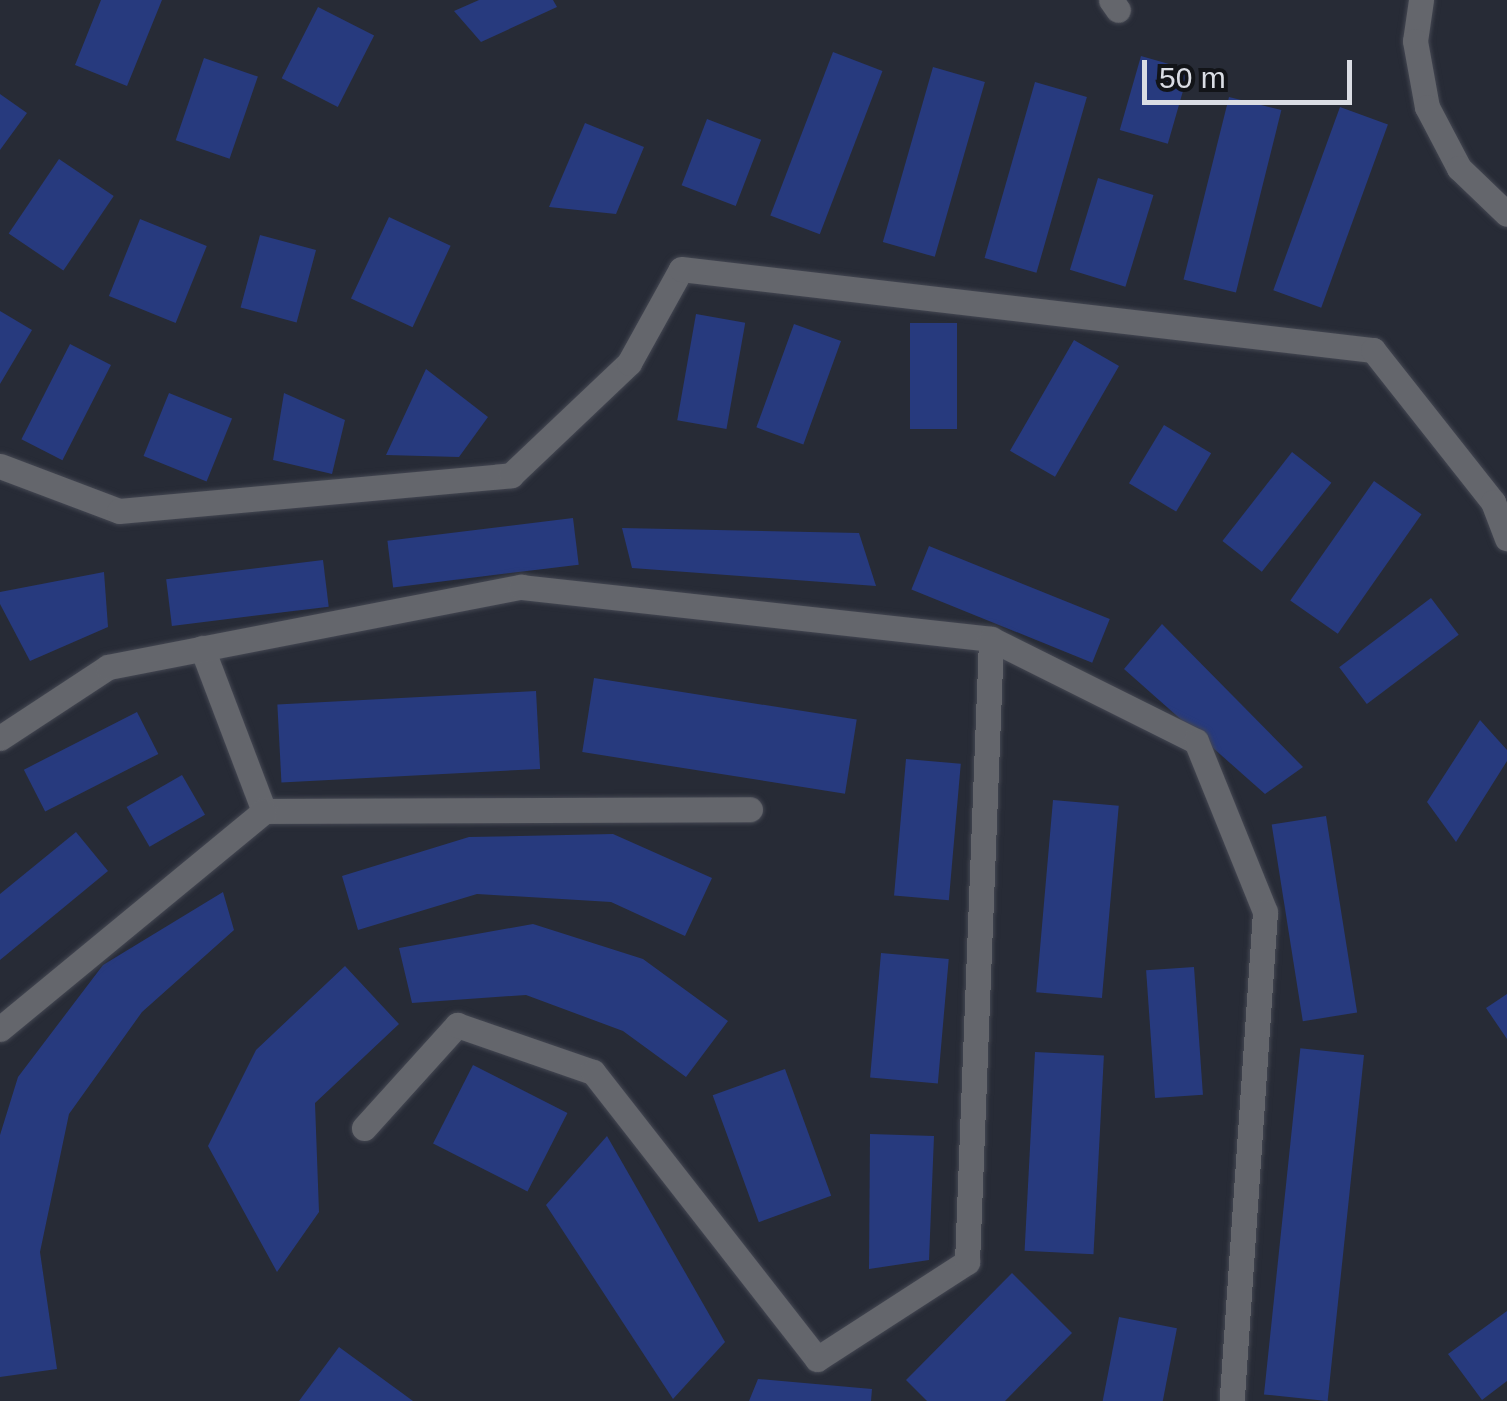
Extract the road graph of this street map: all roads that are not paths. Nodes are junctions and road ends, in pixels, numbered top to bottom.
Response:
1 (1421, 0) edge
2 (1507, 214) edge
3 (0, 466) edge
4 (1507, 538) edge
5 (991, 639) junction
6 (202, 648) junction
7 (0, 738) edge
8 (750, 809) dead end
9 (264, 811) junction
10 (0, 1029) edge
11 (364, 1128) dead end
12 (1232, 1401) edge

1 - 2 street
3 - 4 street
5 - 6 street
5 - 11 street
5 - 12 street
6 - 7 street
6 - 9 street
8 - 9 street
9 - 10 street

